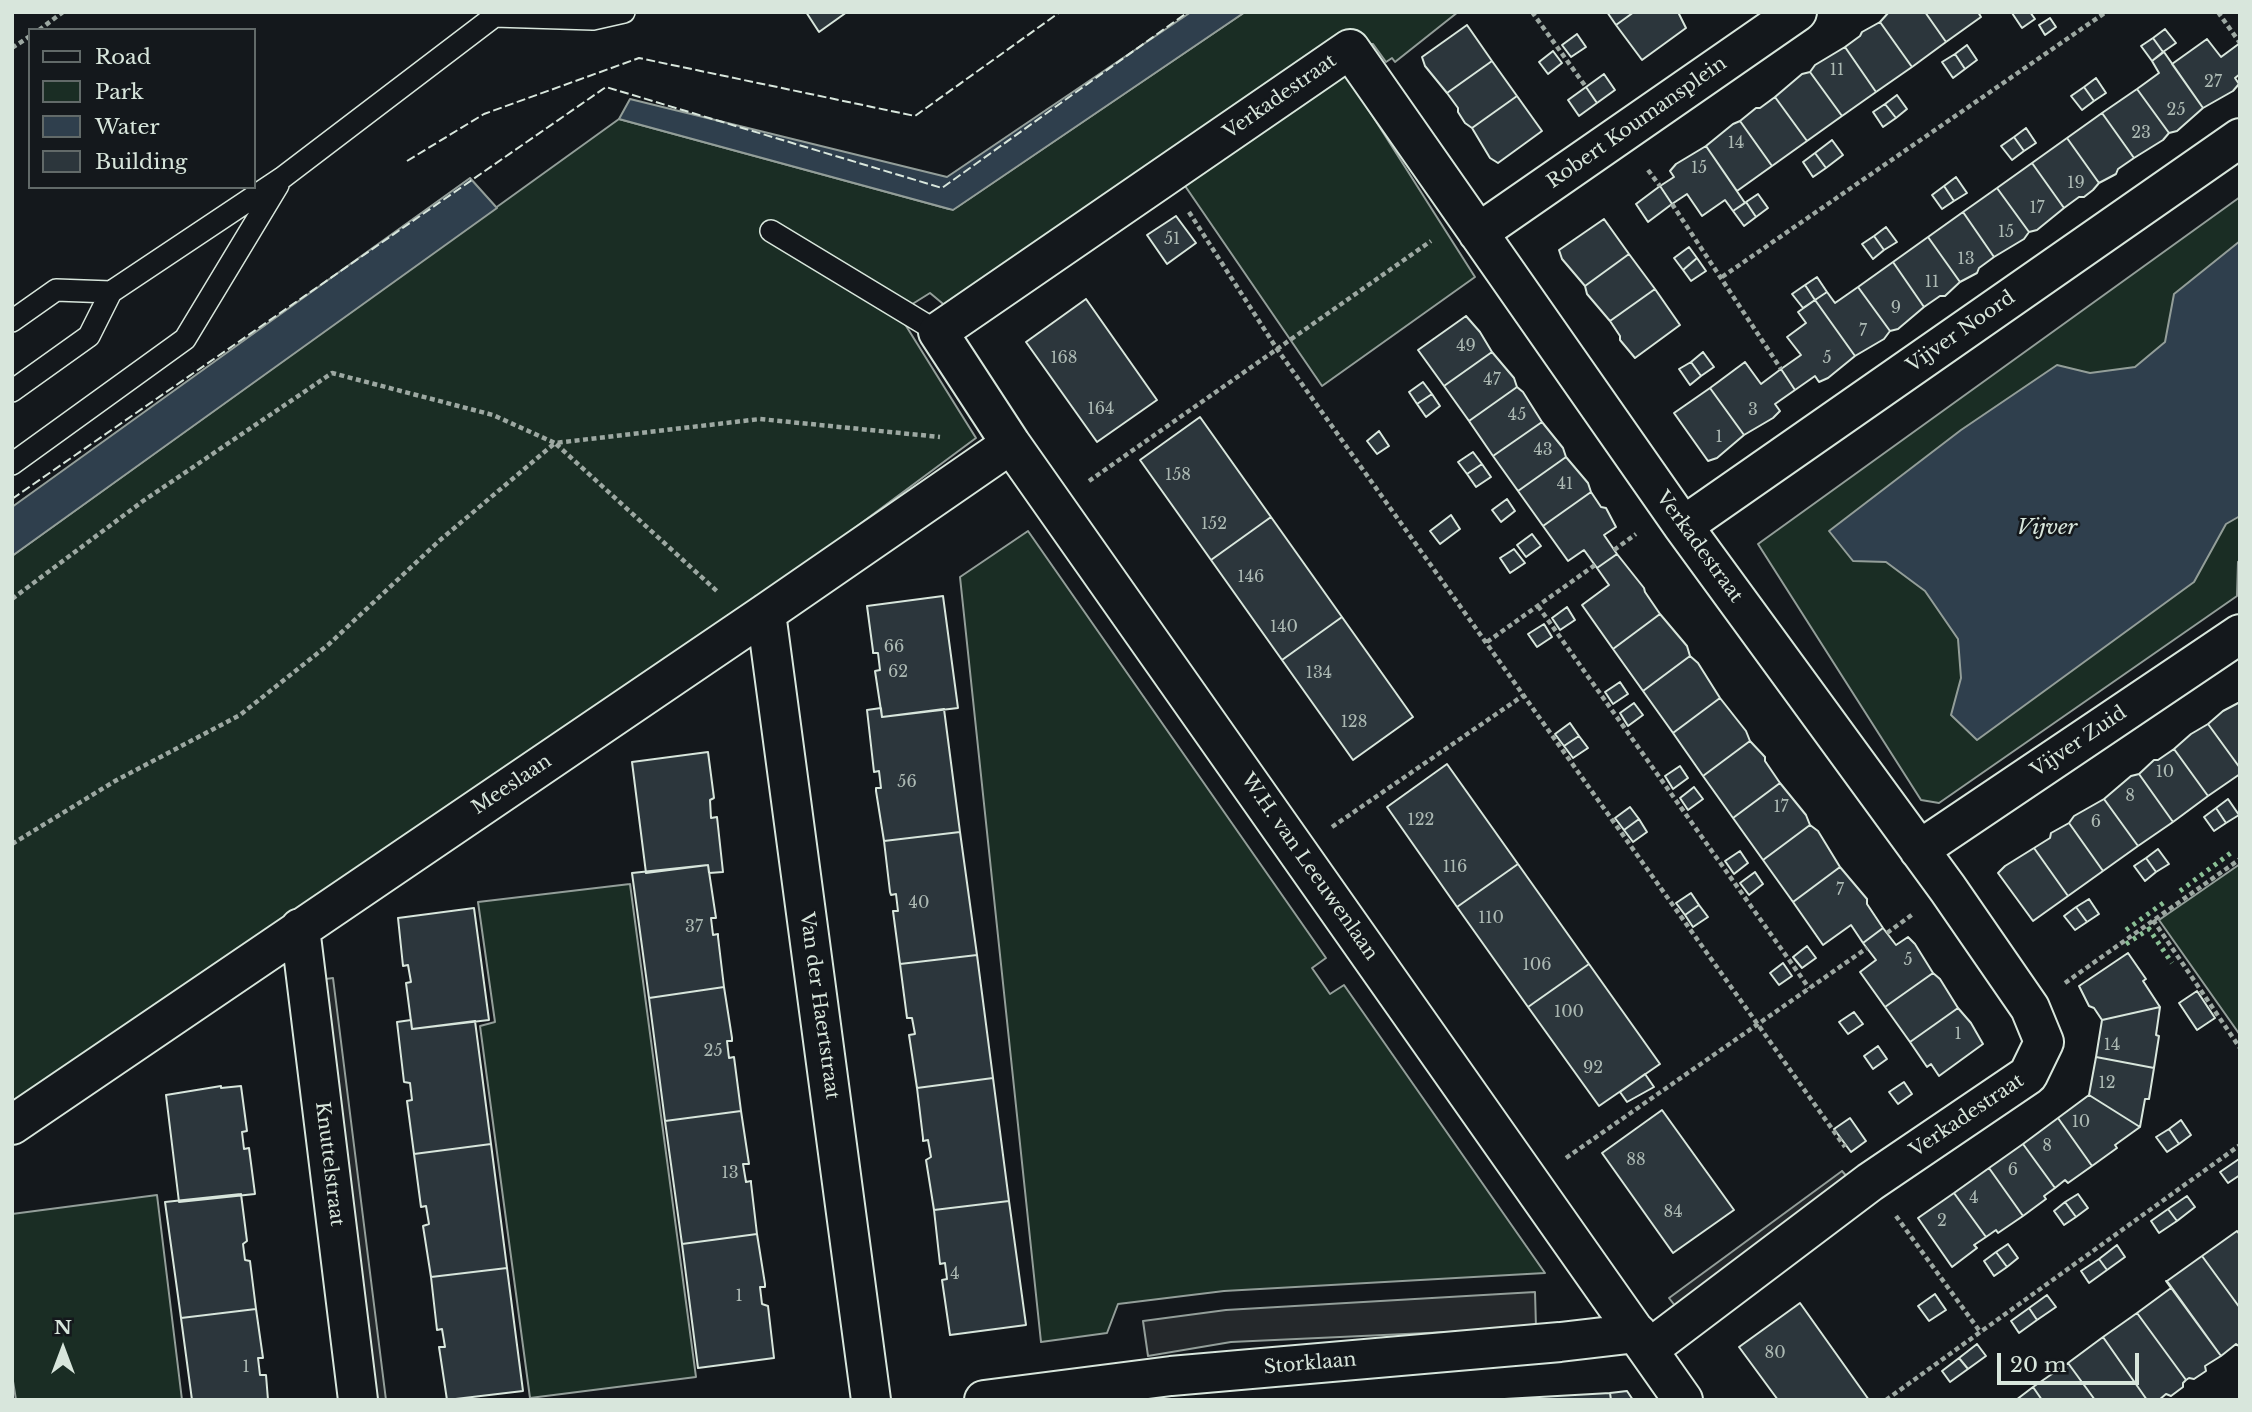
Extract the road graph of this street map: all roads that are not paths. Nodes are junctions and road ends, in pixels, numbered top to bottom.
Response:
1 (624, 12) edge
2 (1797, 12) edge
3 (497, 14) edge
4 (2240, 138) edge
5 (282, 178) junction
6 (1472, 225) junction
7 (771, 231) dead end
8 (111, 292) junction
9 (12, 321) edge
10 (938, 332) junction
11 (12, 391) edge
12 (1011, 444) junction
13 (12, 464) edge
14 (1683, 526) junction
15 (755, 620) junction
16 (2240, 634) edge
17 (1919, 850) junction
18 (300, 928) junction
19 (12, 1125) edge
20 (1643, 1341) junction
21 (1173, 1388) edge
22 (1677, 1397) edge
23 (358, 1400) edge
24 (871, 1400) edge
25 (984, 1400) edge

1 - 3 lane
2 - 6 street, Robert Koumansplein
3 - 5 lane
4 - 14 street, Vijver Noord
5 - 8 lane
5 - 13 lane
6 - 10 street, Verkadestraat
6 - 14 street, Verkadestraat
7 - 10 lane
8 - 9 lane
8 - 11 lane
10 - 12 street, W.H. van Leeuwenlaan
12 - 15 street, Meeslaan
12 - 20 street, W.H. van Leeuwenlaan
14 - 17 street, Verkadestraat
15 - 18 street, Meeslaan
15 - 24 street, Van der Haertstraat
16 - 17 street, Vijver Zuid
17 - 20 street, Verkadestraat
18 - 19 street, Meeslaan
18 - 23 street, Knuttelstraat
20 - 21 street, Storklaan
20 - 22 street, W.H. van Leeuwenlaan
21 - 25 street, Storklaan

